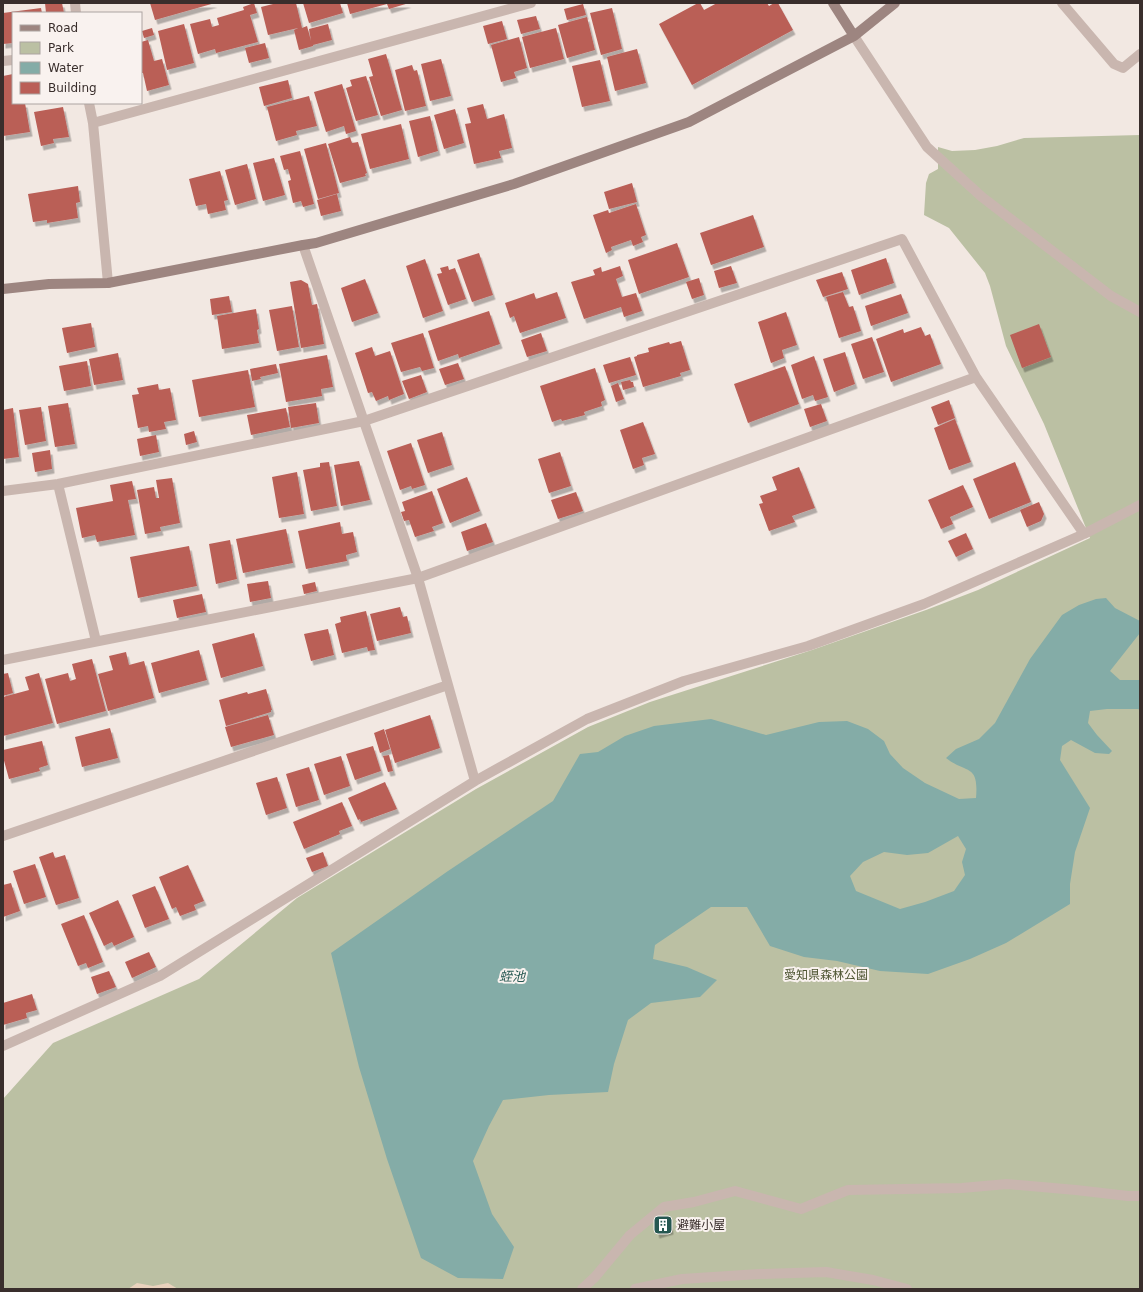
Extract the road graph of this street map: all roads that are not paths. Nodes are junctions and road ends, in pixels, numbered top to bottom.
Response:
1 (531, 3) edge
2 (833, 3) edge
3 (895, 3) edge
4 (1062, 3) edge
5 (854, 36) junction
6 (1140, 54) edge
7 (89, 104) edge
8 (93, 123) junction
9 (302, 245) junction
10 (108, 283) junction
11 (3, 289) edge
12 (1140, 312) edge
13 (976, 377) junction
14 (364, 421) junction
15 (58, 484) junction
16 (3, 491) edge
17 (1140, 505) edge
18 (1084, 534) junction
19 (418, 578) junction
20 (96, 641) junction
21 (3, 660) edge
22 (448, 684) junction
23 (475, 781) junction
24 (3, 836) edge
25 (3, 1046) edge
26 (1140, 1196) edge
27 (582, 1289) edge
28 (634, 1289) edge
29 (907, 1289) edge

1 - 8 street
2 - 5 street
3 - 5 street
4 - 6 street
5 - 9 street
5 - 12 street
7 - 8 street
8 - 10 street
9 - 10 street
9 - 14 street
10 - 11 street
13 - 14 street
13 - 18 street
13 - 19 street
14 - 15 street
14 - 19 street
15 - 16 street
15 - 20 street
17 - 18 street
18 - 23 street
19 - 20 street
19 - 22 street
20 - 21 street
22 - 23 street
22 - 24 street
23 - 25 street
26 - 27 street
28 - 29 street

